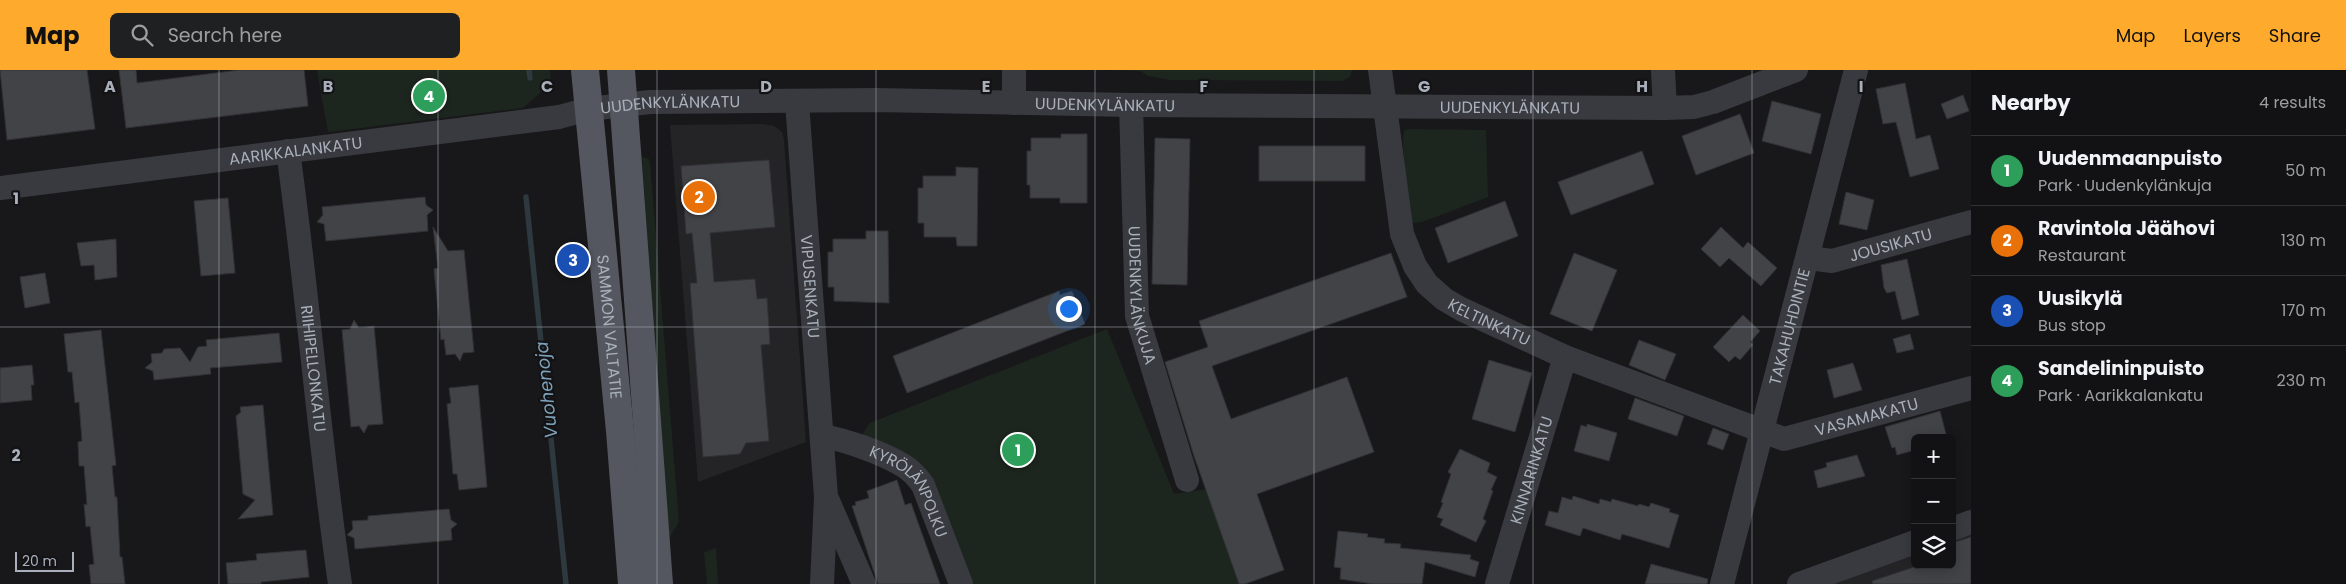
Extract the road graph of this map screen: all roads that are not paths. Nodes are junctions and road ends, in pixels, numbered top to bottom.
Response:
1 (585, 70) edge
2 (621, 70) edge
3 (1014, 70) edge
4 (1380, 70) edge
5 (1663, 70) edge
6 (1796, 70) edge
7 (1856, 70) edge
8 (798, 102) junction
9 (1014, 103) junction
10 (624, 104) junction
11 (1131, 105) junction
12 (1386, 105) junction
13 (1665, 108) junction
14 (589, 109) junction
15 (288, 151) junction
16 (0, 188) edge
17 (1971, 222) edge
18 (1809, 258) junction
19 (1565, 357) junction
20 (1971, 388) edge
21 (1762, 433) junction
22 (822, 436) junction
23 (1187, 480) dead end
24 (826, 497) junction
25 (1971, 522) edge
26 (1956, 528) edge
27 (1911, 543) edge
28 (340, 584) edge
29 (632, 584) edge
30 (659, 584) edge
31 (822, 584) edge
32 (864, 584) edge
33 (962, 584) edge
34 (1497, 584) edge
35 (1722, 584) edge
36 (1799, 584) edge

1 - 14 main road, SAMMON VALTATIE
2 - 10 main road, SAMMON VALTATIE
3 - 9 street
4 - 12 street, KELTINKATU
5 - 13 street
6 - 13 street, UUDENKYLÄNKATU
7 - 18 street, TAKAHUHDINTIE
8 - 9 street, UUDENKYLÄNKATU
8 - 10 street, UUDENKYLÄNKATU
8 - 22 street, VIPUSENKATU
9 - 11 street, UUDENKYLÄNKATU
10 - 14 street, UUDENKYLÄNKATU
10 - 30 main road, SAMMON VALTATIE
11 - 12 street, UUDENKYLÄNKATU
11 - 23 street, UUDENKYLÄNKUJA
12 - 13 street, UUDENKYLÄNKATU
12 - 19 street, KELTINKATU
14 - 15 street, AARIKKALANKATU
14 - 29 main road, SAMMON VALTATIE
15 - 16 street, AARIKKALANKATU
15 - 28 street, RIIHIPELLONKATU
17 - 18 street, JOUSIKATU
18 - 21 street, TAKAHUHDINTIE
19 - 21 street, KELTINKATU
19 - 34 street, KINNARINKATU
20 - 21 street, VASAMAKATU
21 - 35 street, TAKAHUHDINTIE
22 - 24 street, VIPUSENKATU
22 - 33 street, KYRÖLÄNPOLKU
24 - 31 street
24 - 32 street
25 - 26 street
27 - 36 street

